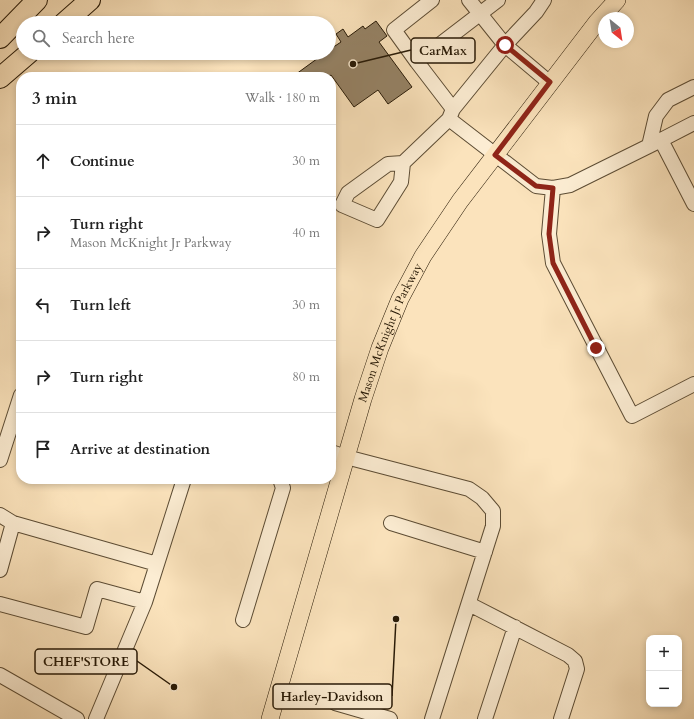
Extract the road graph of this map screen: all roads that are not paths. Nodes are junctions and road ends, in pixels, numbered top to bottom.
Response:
1 (38, 0) edge
2 (90, 0) edge
3 (432, 0) edge
4 (469, 0) edge
5 (498, 0) edge
6 (544, 0) edge
7 (617, 0) edge
8 (480, 14) junction
9 (22, 16) edge
10 (72, 16) edge
11 (16, 22) edge
12 (0, 38) edge
13 (505, 45) junction
14 (21, 60) edge
15 (417, 62) junction
16 (0, 78) edge
17 (550, 82) junction
18 (694, 87) edge
19 (451, 114) junction
20 (694, 123) edge
21 (655, 143) junction
22 (495, 155) junction
23 (403, 163) junction
24 (553, 188) junction
25 (694, 204) edge
26 (694, 384) edge
27 (16, 410) edge
28 (338, 454) edge
29 (0, 460) edge
30 (182, 484) edge
31 (282, 484) edge
32 (330, 484) edge
33 (0, 515) edge
34 (13, 523) junction
35 (391, 523) dead end
36 (485, 552) junction
37 (157, 564) junction
38 (0, 570) edge
39 (146, 602) junction
40 (0, 604) edge
41 (468, 604) junction
42 (243, 620) dead end
43 (515, 627) junction
44 (0, 675) edge
45 (335, 703) dead end
46 (77, 719) edge
47 (96, 719) edge
48 (270, 719) edge
49 (390, 719) edge
50 (432, 719) edge
51 (485, 719) edge
52 (561, 719) edge

1 - 9 highway
2 - 10 highway
3 - 15 street
4 - 8 street
5 - 8 street
6 - 13 street
7 - 17 main road, Mason McKnight Jr Parkway
8 - 13 street
8 - 15 street
11 - 12 highway
13 - 17 street
13 - 19 street
14 - 16 highway
15 - 19 street
17 - 22 main road, Mason McKnight Jr Parkway
18 - 21 street
19 - 22 street
19 - 23 street
20 - 21 street
21 - 24 street
21 - 25 street
22 - 24 street
22 - 28 main road, Mason McKnight Jr Parkway
23 - 23 street
24 - 26 street
27 - 29 street
28 - 36 street
30 - 37 street
31 - 42 street
32 - 48 main road, Mason McKnight Jr Parkway
33 - 34 street
34 - 37 street
34 - 38 street
35 - 36 street
36 - 41 street
37 - 39 street
39 - 40 street
39 - 47 street
41 - 43 street
41 - 50 street
43 - 51 street
43 - 52 street
44 - 46 street
45 - 49 street

